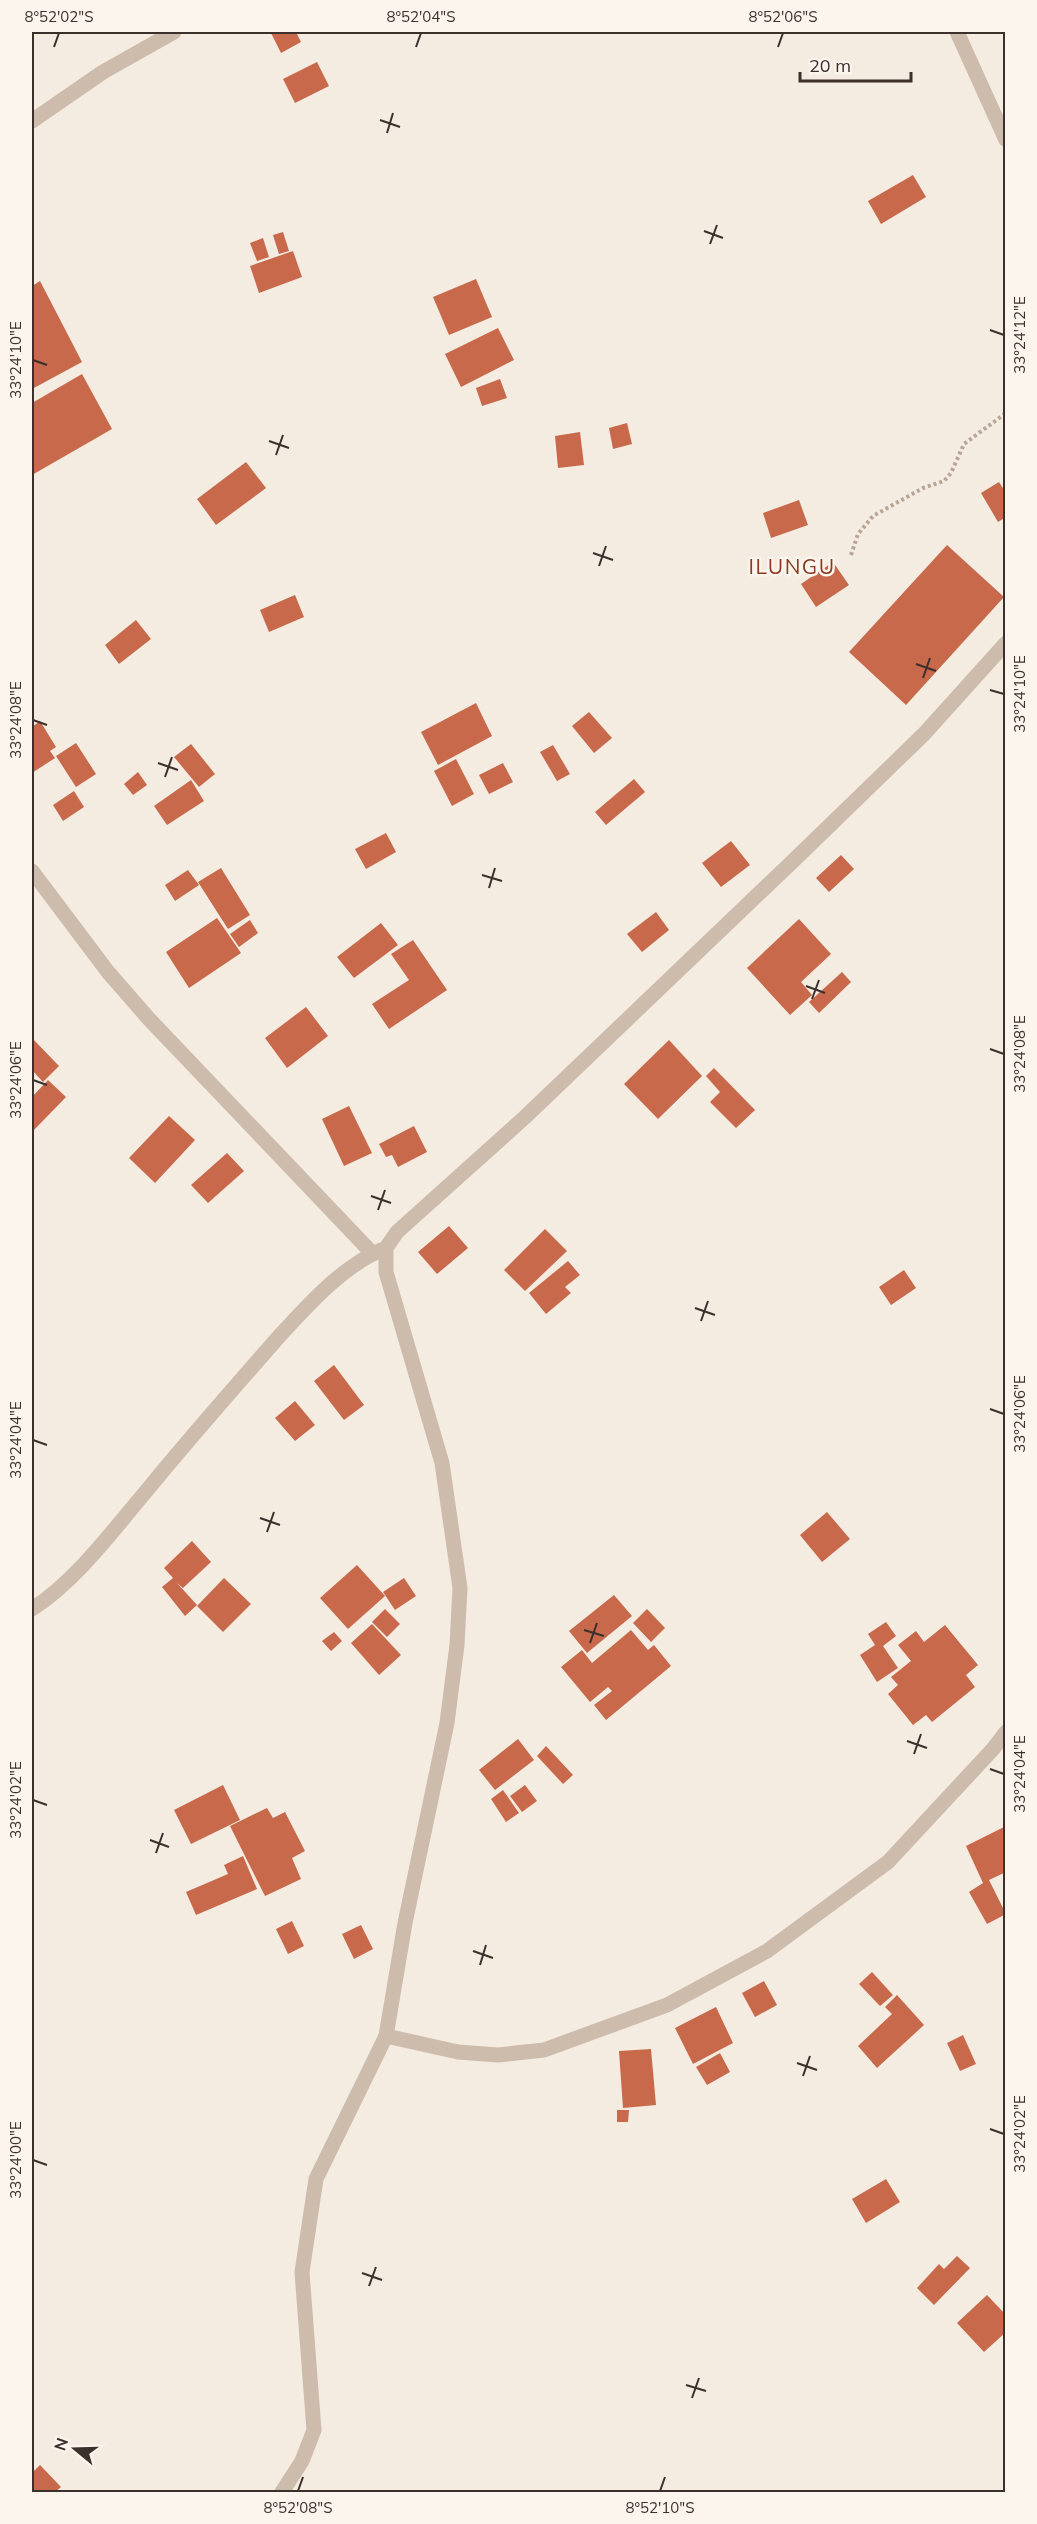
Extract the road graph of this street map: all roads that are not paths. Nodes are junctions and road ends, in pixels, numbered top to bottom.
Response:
1 (174, 32) edge
2 (957, 32) edge
3 (32, 121) edge
4 (1005, 140) edge
5 (1005, 643) edge
6 (32, 871) edge
7 (379, 1251) junction
8 (32, 1609) edge
9 (1005, 1732) edge
10 (386, 2036) junction
11 (282, 2493) edge

1 - 3 street
2 - 4 street
5 - 7 street
6 - 7 street
7 - 8 street
7 - 10 street
9 - 10 street
10 - 11 street

